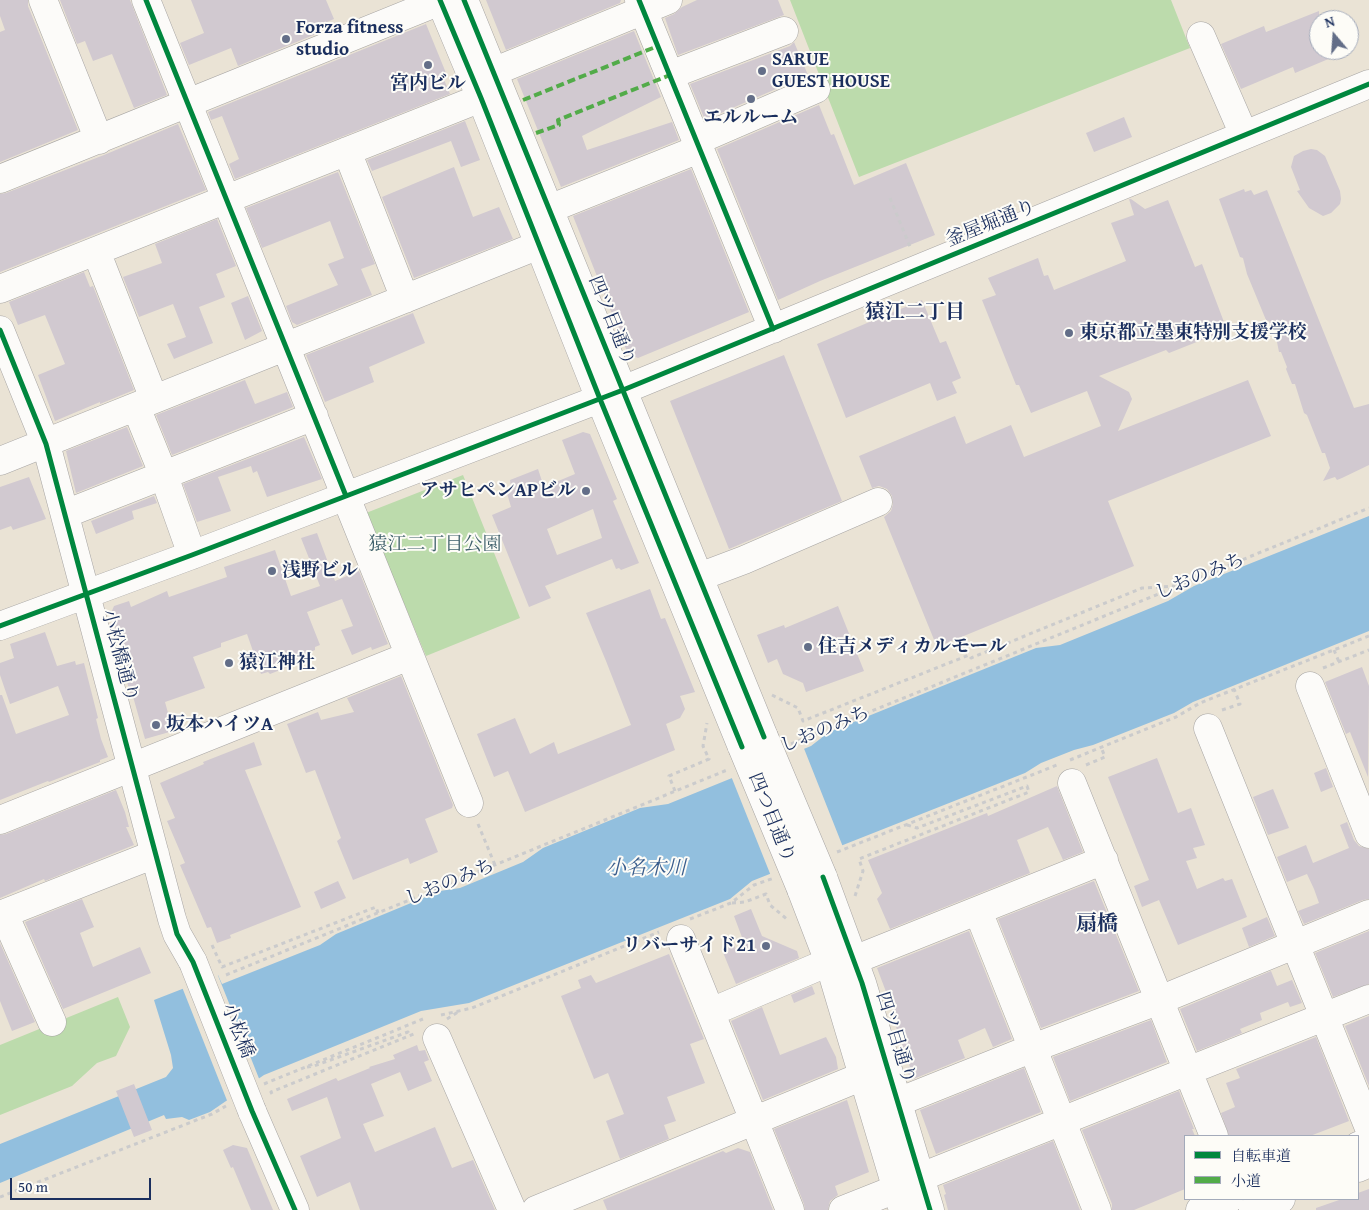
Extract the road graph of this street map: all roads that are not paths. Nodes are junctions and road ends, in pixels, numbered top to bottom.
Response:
1 (43, 0) edge
2 (146, 0) edge
3 (668, 0) edge
4 (456, 1) edge
5 (641, 5) edge
6 (784, 31) dead end
7 (1201, 36) dead end
8 (493, 72) junction
9 (670, 75) junction
10 (1369, 84) edge
11 (816, 89) dead end
12 (481, 98) junction
13 (188, 103) junction
14 (1244, 135) junction
15 (99, 140) junction
16 (697, 145) junction
17 (347, 151) junction
18 (0, 179) edge
19 (227, 199) junction
20 (549, 209) junction
21 (539, 245) junction
22 (96, 251) junction
23 (0, 290) edge
24 (405, 299) junction
25 (773, 329) junction
26 (0, 330) edge
27 (285, 346) junction
28 (612, 394) junction
29 (145, 403) junction
30 (314, 416) junction
31 (46, 444) junction
32 (0, 461) edge
33 (164, 476) junction
34 (346, 496) junction
35 (878, 502) dead end
36 (65, 514) junction
37 (192, 555) junction
38 (699, 577) junction
39 (86, 593) junction
40 (0, 626) edge
41 (409, 656) junction
42 (1310, 686) dead end
43 (1208, 728) dead end
44 (756, 750) junction
45 (133, 766) junction
46 (1072, 783) dead end
47 (474, 814) road end
48 (0, 820) edge
49 (1369, 834) edge
50 (155, 854) junction
51 (1104, 860) junction
52 (978, 911) junction
53 (2, 914) edge
54 (1369, 914) edge
55 (681, 939) dead end
56 (1295, 944) junction
57 (842, 961) junction
58 (194, 962) joint
59 (1369, 999) edge
60 (1160, 1000) junction
61 (711, 1012) junction
62 (1324, 1016) junction
63 (52, 1022) dead end
64 (431, 1032) road end
65 (1033, 1048) junction
66 (1187, 1070) junction
67 (863, 1076) junction
68 (898, 1102) junction
69 (754, 1120) junction
70 (1061, 1120) junction
71 (1369, 1128) edge
72 (1214, 1135) edge
73 (921, 1177) junction
74 (899, 1199) edge
75 (1226, 1200) edge
76 (1278, 1200) edge
77 (295, 1210) edge
78 (512, 1210) edge
79 (536, 1210) edge
80 (790, 1210) edge
81 (843, 1210) edge
82 (930, 1210) edge
83 (1097, 1210) edge
84 (1200, 1210) edge
85 (1253, 1210) edge

1 - 15 street
2 - 13 street
3 - 5 street
4 - 8 street, 四ツ目通り
4 - 12 street, 四ツ目通り
4 - 13 street
5 - 8 street
5 - 9 street
6 - 9 street
7 - 14 street
8 - 20 street, 四ツ目通り
9 - 16 street
10 - 14 street, 釜屋堀通り
11 - 16 street
12 - 17 street
12 - 21 street, 四ツ目通り
13 - 15 street
13 - 19 street
14 - 25 street, 釜屋堀通り
15 - 18 street
16 - 20 street
16 - 25 street
17 - 19 street
17 - 24 street
19 - 22 street
19 - 27 street
20 - 28 street, 四ツ目通り
21 - 24 street
21 - 28 street, 四ツ目通り
22 - 23 street
22 - 29 street
24 - 27 street
25 - 28 street, 釜屋堀通り
26 - 31 street, 小松橋通り
27 - 29 street
27 - 30 street
28 - 34 street, 釜屋堀通り
28 - 38 street, 四ツ目通り
28 - 44 street, 四ツ目通り
29 - 31 street
29 - 33 street
30 - 33 street
30 - 34 street
31 - 32 street
31 - 36 street, 小松橋通り
33 - 36 street
33 - 37 street
34 - 37 street, 釜屋堀通り
34 - 41 street
35 - 38 street
36 - 39 street, 小松橋通り
37 - 39 street, 釜屋堀通り
38 - 44 street, 四ツ目通り
39 - 40 street, 釜屋堀通り
39 - 45 street, 小松橋通り
41 - 45 street
41 - 47 street
42 - 49 street
43 - 56 street
44 - 57 street, 四ツ目通り, bridge
45 - 48 street
45 - 50 street, 小松橋通り
46 - 51 street
50 - 53 street
50 - 58 street, 小松橋通り
51 - 52 street
51 - 60 street
52 - 57 street
52 - 65 street
53 - 63 street
54 - 56 street
55 - 61 street
56 - 60 street
56 - 62 street
57 - 61 street
57 - 67 street, 四ツ目通り
57 - 68 street, 四ツ目通り
58 - 77 street, 小松橋, bridge
59 - 62 street
60 - 65 street
60 - 66 street
61 - 69 street
62 - 66 street
62 - 71 street
64 - 78 street
65 - 68 street
65 - 70 street
66 - 70 street
66 - 72 street
67 - 69 street
67 - 74 street, 四ツ目通り
68 - 73 street, 四ツ目通り
69 - 79 street
69 - 80 street
70 - 73 street
70 - 83 street
73 - 82 street, 四ツ目通り
74 - 81 street
75 - 84 street
76 - 85 street

